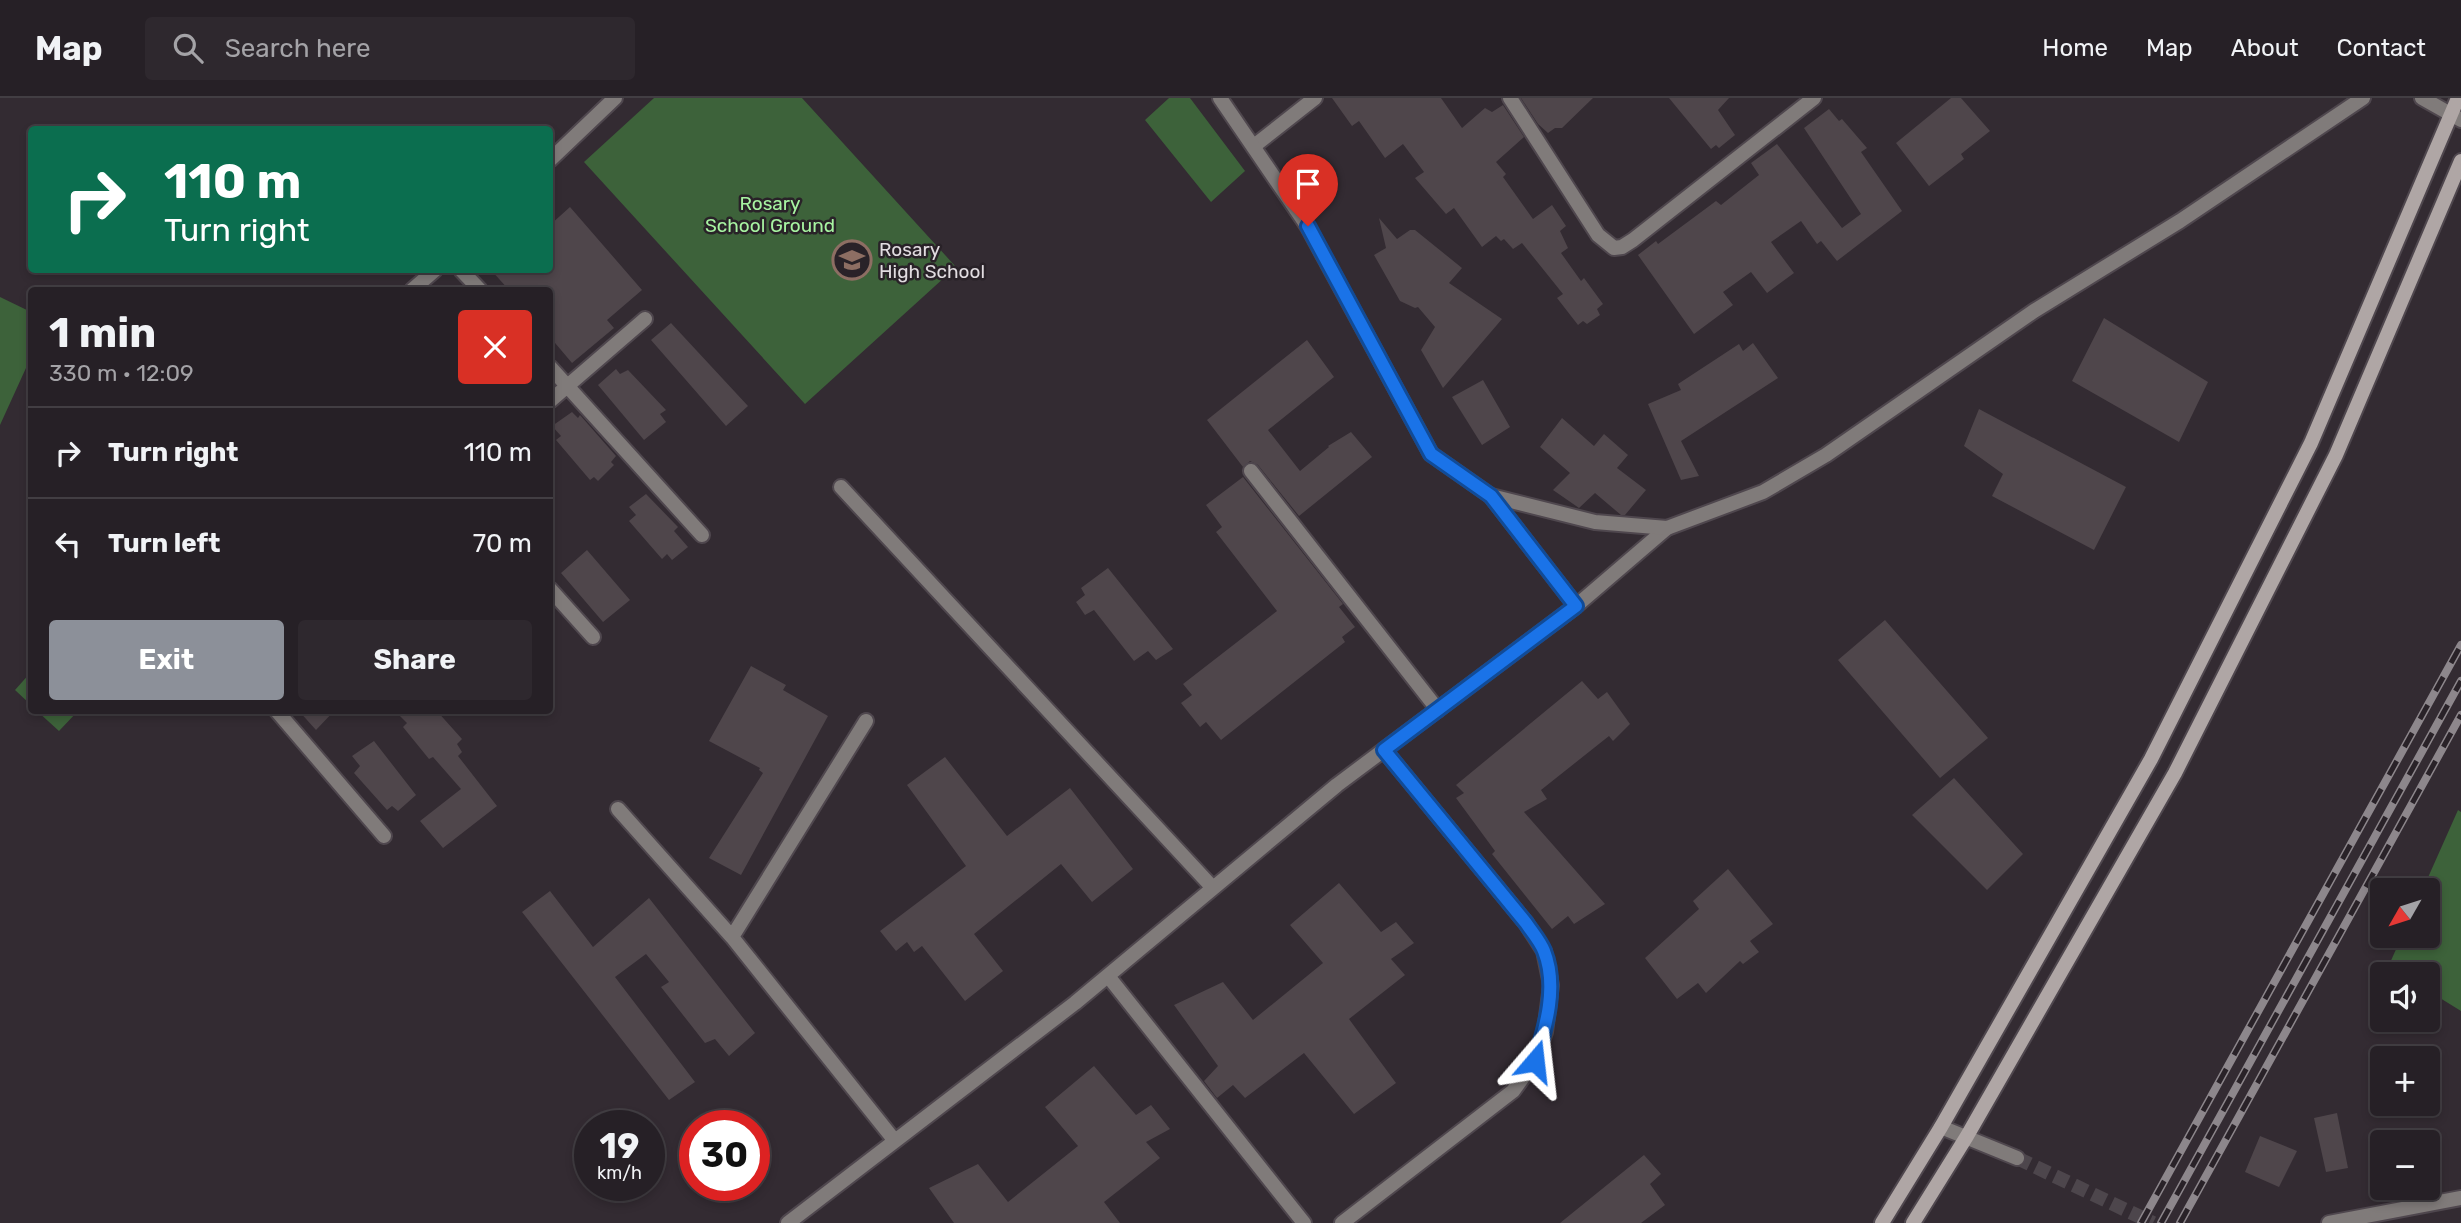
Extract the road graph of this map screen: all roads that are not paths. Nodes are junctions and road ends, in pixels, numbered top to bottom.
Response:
1 (615, 98) edge
2 (1220, 98) edge
3 (1315, 98) edge
4 (1510, 98) edge
5 (1814, 98) edge
6 (2363, 98) edge
7 (2422, 98) edge
8 (2458, 98) edge
9 (2456, 117) edge
10 (1254, 146) junction
11 (553, 157) edge
12 (2461, 161) edge
13 (432, 273) edge
14 (464, 273) edge
15 (415, 287) edge
16 (477, 287) edge
17 (645, 319) dead end
18 (553, 370) edge
19 (567, 386) junction
20 (553, 398) edge
21 (1251, 471) dead end
22 (841, 487) dead end
23 (1491, 496) junction
24 (1667, 528) junction
25 (702, 535) dead end
26 (553, 592) edge
27 (1576, 606) junction
28 (593, 637) dead end
29 (1438, 710) junction
30 (279, 714) edge
31 (866, 721) dead end
32 (1384, 750) junction
33 (618, 809) dead end
34 (384, 836) dead end
35 (1213, 888) junction
36 (732, 937) junction
37 (1108, 976) junction
38 (1941, 1127) junction
39 (1967, 1136) junction
40 (895, 1141) junction
41 (2017, 1158) tunnel mouth
42 (2461, 1198) edge
43 (788, 1223) edge
44 (1304, 1223) edge
45 (1342, 1223) edge
46 (1882, 1223) edge
47 (1913, 1223) edge
48 (2329, 1223) edge

1 - 11 street
2 - 10 street
3 - 10 street
4 - 5 street
6 - 24 street
7 - 9 street
8 - 9 main road
9 - 38 main road
10 - 23 street
12 - 39 main road
13 - 15 street
14 - 16 street
17 - 19 street
18 - 19 street
19 - 20 street
19 - 25 street
21 - 29 street
22 - 35 street
23 - 24 street
23 - 27 street
24 - 27 street
26 - 28 street
27 - 29 street
29 - 32 street
30 - 34 street
31 - 36 street
32 - 35 street
32 - 45 street
33 - 36 street
35 - 37 street
36 - 40 street
37 - 40 street
37 - 44 street
38 - 39 street
38 - 46 main road
39 - 41 street
39 - 47 main road
40 - 43 street
42 - 48 street

